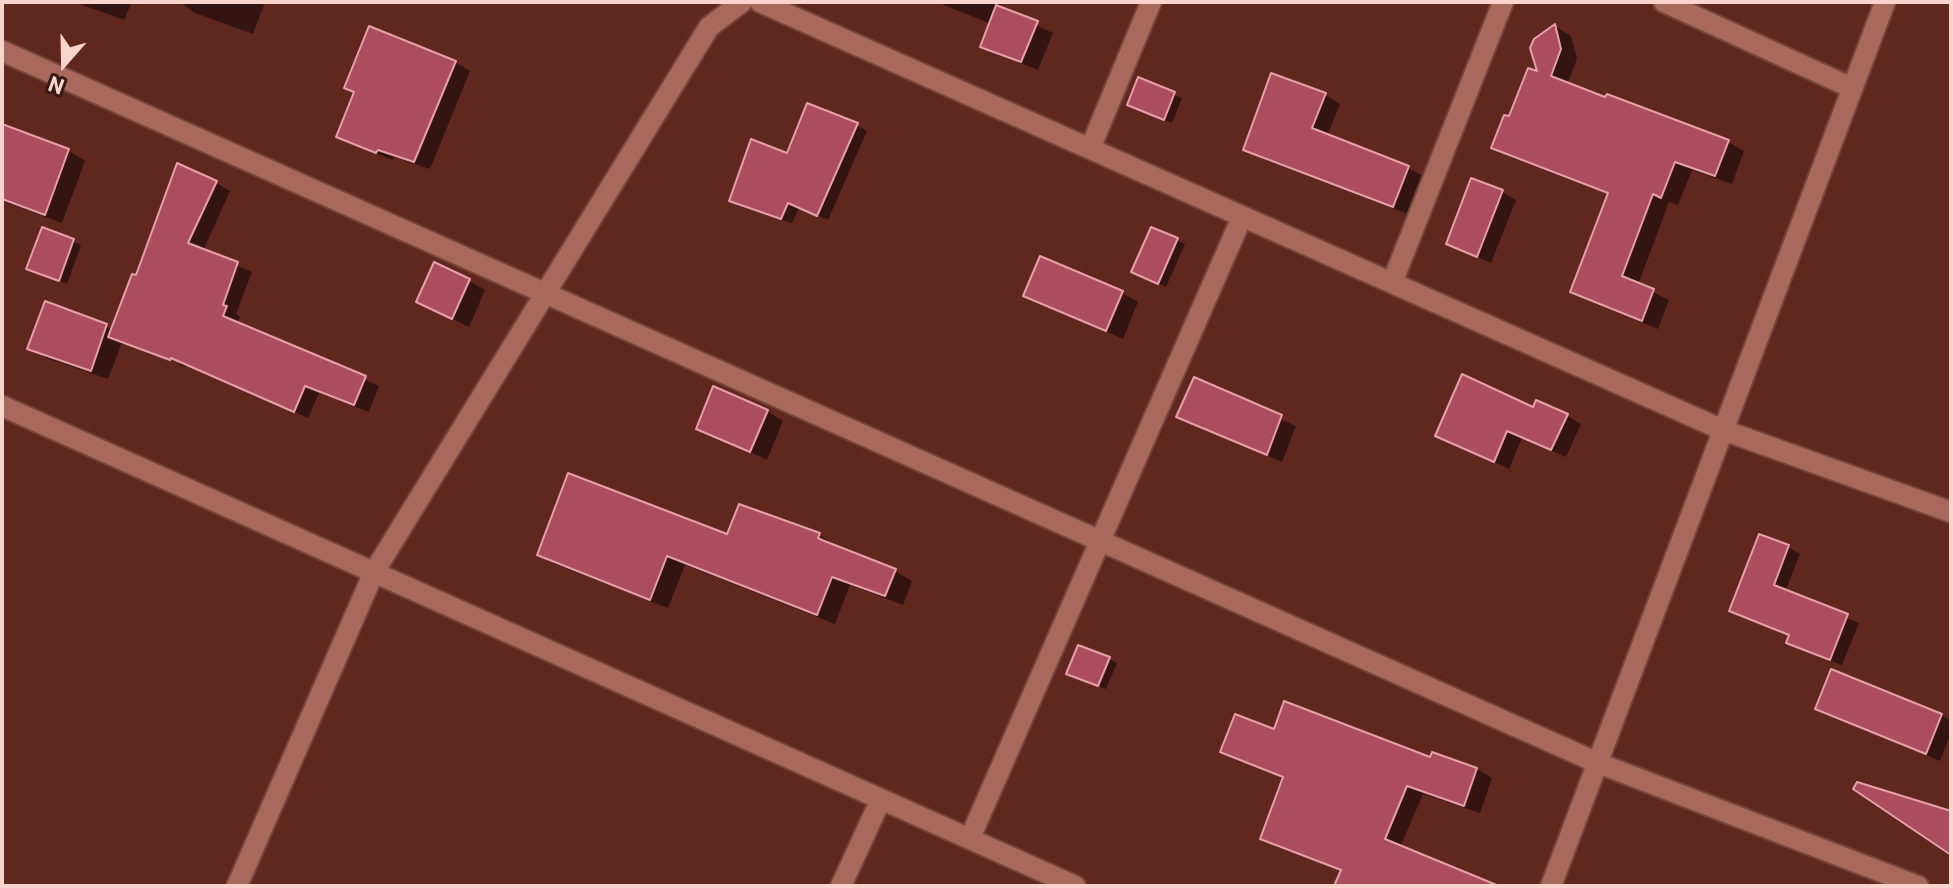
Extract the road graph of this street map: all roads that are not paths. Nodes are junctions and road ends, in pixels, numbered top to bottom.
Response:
1 (742, 2) edge
2 (760, 2) edge
3 (1151, 2) edge
4 (1503, 2) edge
5 (1664, 2) edge
6 (1885, 2) edge
7 (2, 51) edge
8 (1852, 88) junction
9 (1090, 149) junction
10 (1242, 217) junction
11 (1392, 283) junction
12 (546, 293) junction
13 (2, 406) edge
14 (1723, 430) junction
15 (1951, 512) edge
16 (1100, 540) junction
17 (374, 572) junction
18 (1598, 763) junction
19 (881, 799) junction
20 (970, 838) junction
21 (237, 886) edge
22 (841, 886) edge
23 (1075, 886) edge
24 (1551, 886) edge
25 (1918, 886) edge

1 - 12 street
2 - 9 street
3 - 9 street
4 - 11 street
5 - 8 street
6 - 8 street
7 - 12 street
8 - 14 street
9 - 10 street
10 - 11 street
10 - 16 street
11 - 14 street
12 - 16 street
12 - 17 street
13 - 17 street
14 - 15 street
14 - 18 street
16 - 18 street
16 - 20 street
17 - 19 street
17 - 21 street
18 - 24 street
18 - 25 street
19 - 20 street
19 - 22 street
20 - 23 street

